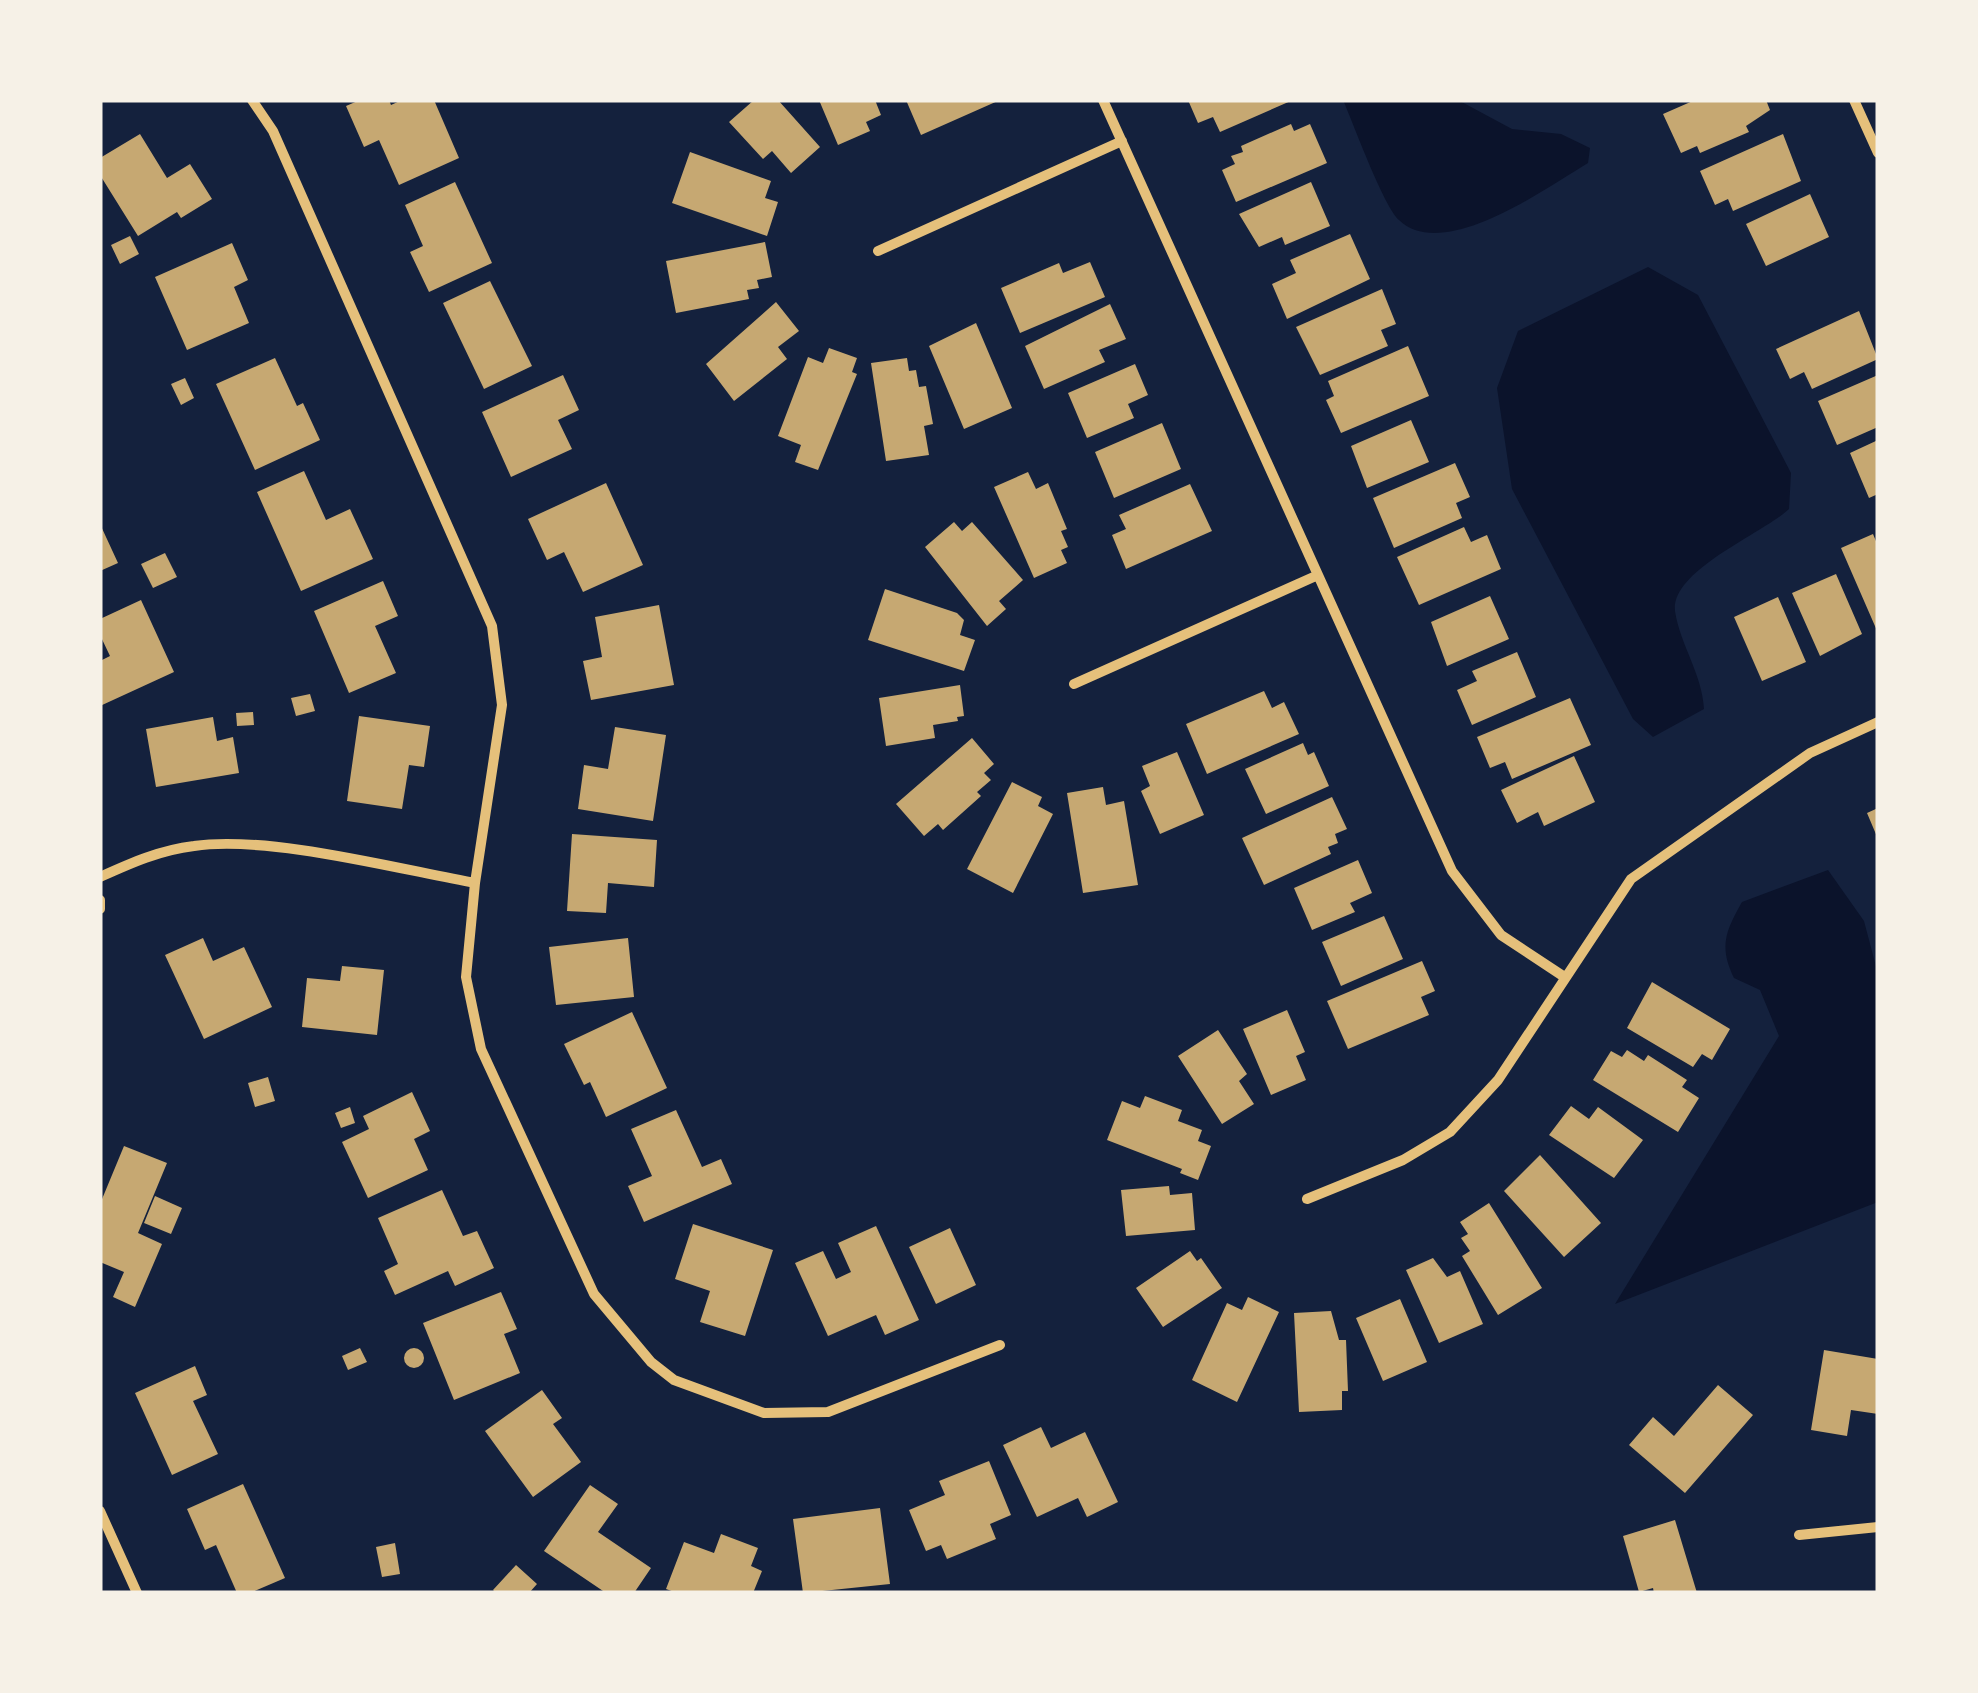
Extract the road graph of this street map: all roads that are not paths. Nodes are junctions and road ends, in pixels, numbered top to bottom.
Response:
1 (252, 100) edge
2 (1103, 100) edge
3 (1854, 100) edge
4 (1122, 141) junction
5 (1878, 154) edge
6 (878, 251) dead end
7 (1318, 574) junction
8 (1074, 684) dead end
9 (1878, 722) edge
10 (100, 877) edge
11 (474, 882) junction
12 (100, 900) edge
13 (100, 909) edge
14 (1562, 976) junction
15 (1307, 1199) dead end
16 (1000, 1345) dead end
17 (100, 1512) edge
18 (1878, 1527) edge
19 (1799, 1535) dead end
20 (137, 1593) edge

1 - 11 street
2 - 4 street
3 - 5 street
4 - 6 street
4 - 7 street
7 - 8 street
7 - 14 street
9 - 14 street
10 - 11 street
11 - 16 street
12 - 13 street
14 - 15 street
17 - 20 street
18 - 19 street

